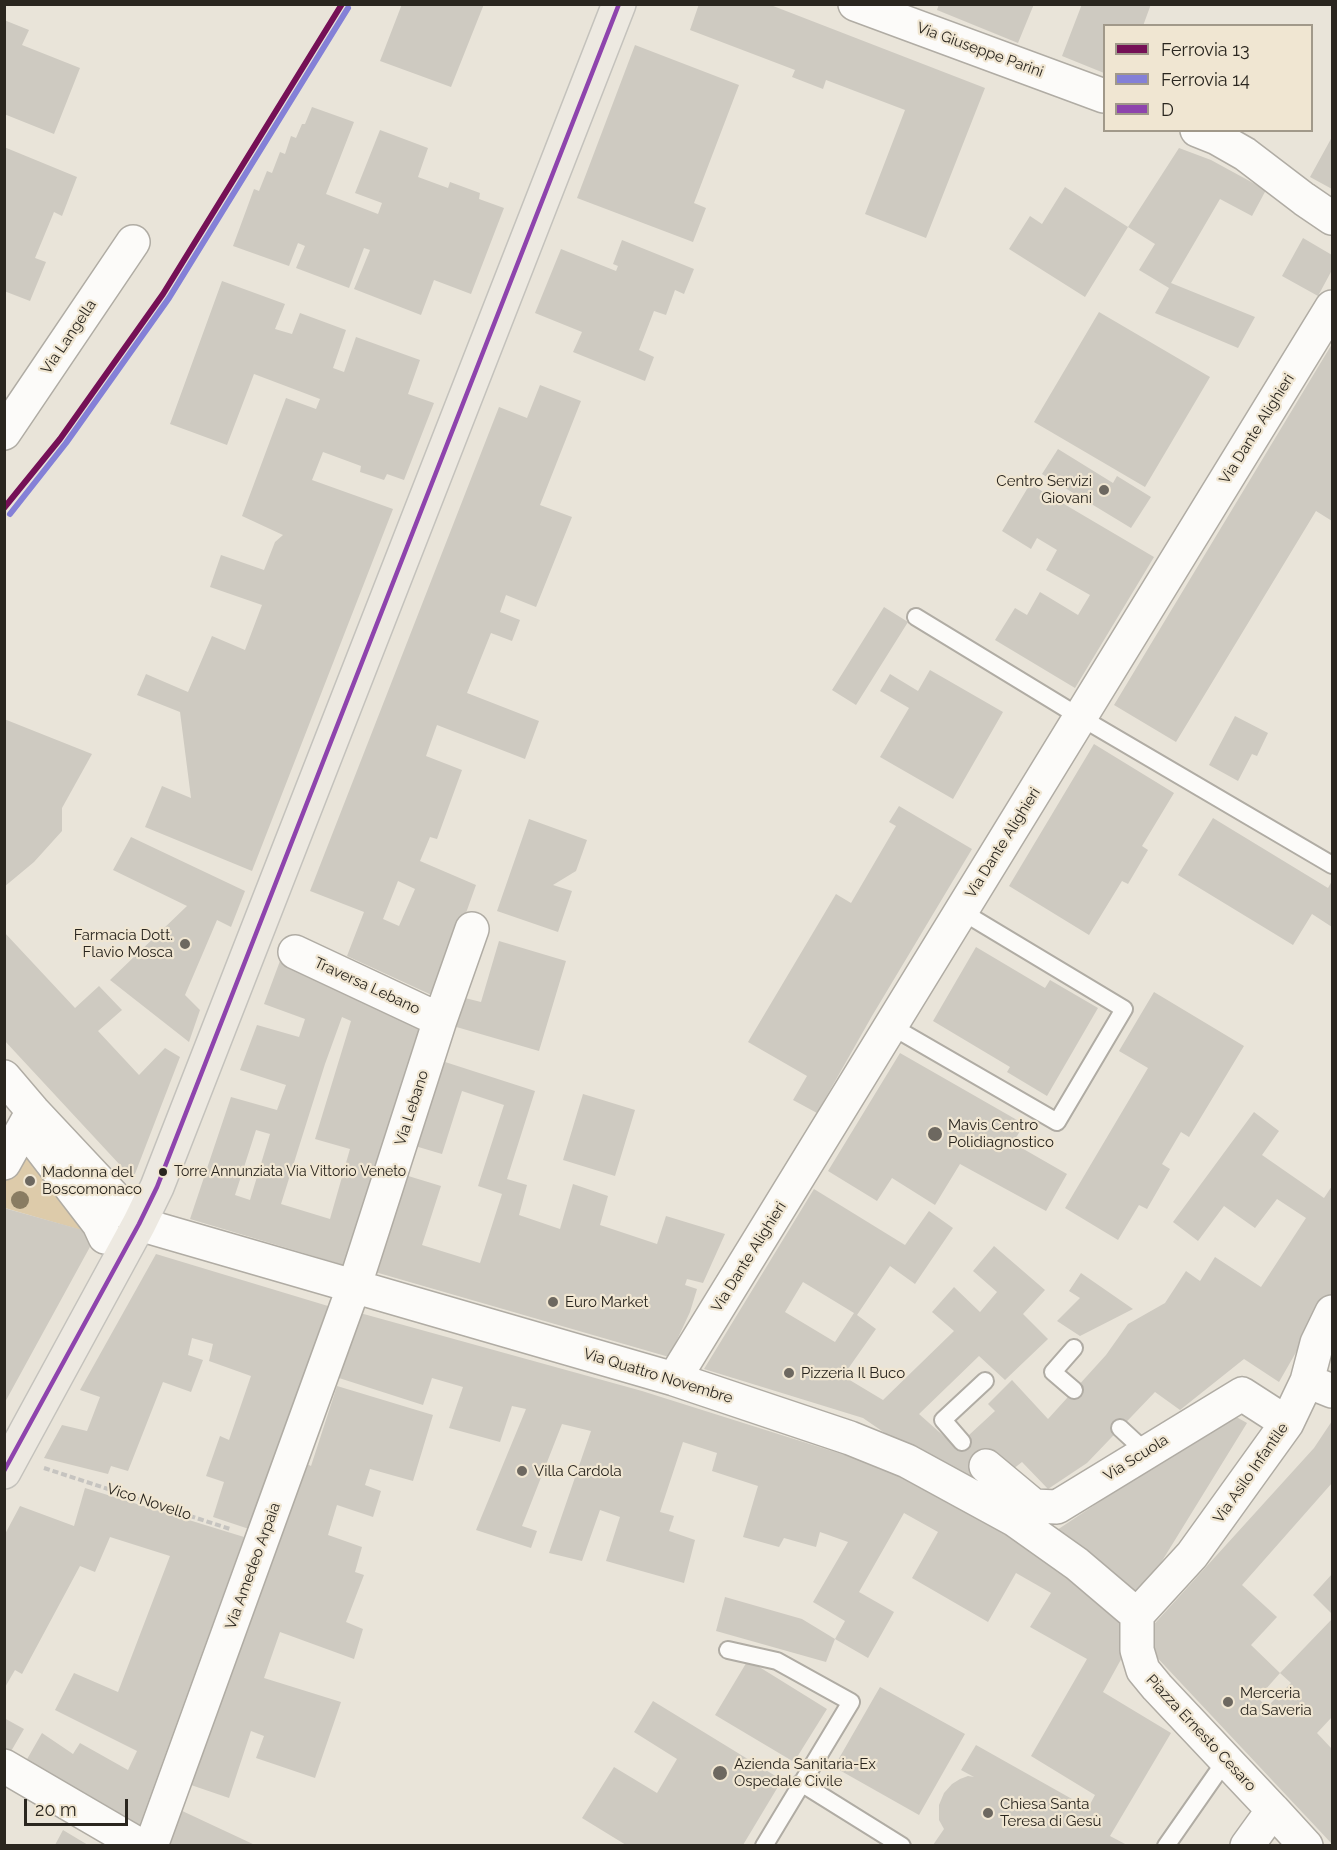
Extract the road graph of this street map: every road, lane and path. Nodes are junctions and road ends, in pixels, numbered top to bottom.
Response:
1 (619, 4) edge
2 (855, 4) edge
3 (1103, 96) edge
4 (1202, 132) edge
5 (1332, 218) edge
6 (133, 242) dead end
7 (1332, 307) edge
8 (4, 433) edge
9 (915, 617) dead end
10 (1080, 717) junction
11 (1332, 865) edge
12 (961, 911) junction
13 (472, 929) dead end
14 (295, 952) dead end
15 (440, 1020) junction
16 (891, 1026) junction
17 (4, 1077) edge
18 (33, 1125) junction
19 (4, 1163) edge
20 (139, 1224) junction
21 (105, 1237) dead end
22 (353, 1287) junction
23 (1332, 1312) edge
24 (1074, 1348) dead end
25 (674, 1379) junction
26 (985, 1381) dead end
27 (1320, 1386) edge
28 (1074, 1390) dead end
29 (1287, 1423) junction
30 (1120, 1428) dead end
31 (962, 1442) dead end
32 (1146, 1452) junction
33 (36, 1466) dead end
34 (986, 1466) dead end
35 (4, 1472) edge
36 (263, 1539) junction
37 (1137, 1615) junction
38 (728, 1650) dead end
39 (1226, 1760) junction
40 (4, 1766) edge
41 (801, 1783) junction
42 (1273, 1810) junction
43 (141, 1845) edge
44 (151, 1845) edge
45 (764, 1845) edge
46 (902, 1845) edge
47 (1166, 1845) edge
48 (1246, 1845) edge
49 (1306, 1845) edge

1 - 20 main road
2 - 3 street, Via Giuseppe Parini
4 - 5 street
6 - 8 street, Via Langella
7 - 10 street, Via Dante Alighieri
9 - 10 lane
10 - 11 lane
10 - 12 street, Via Dante Alighieri
12 - 16 street, Via Dante Alighieri
12 - 16 lane
13 - 15 street, Via Lebano
14 - 15 street, Traversa Lebano
15 - 22 street, Via Lebano
16 - 25 street, Via Dante Alighieri
17 - 18 street
18 - 19 street
18 - 20 street
18 - 21 street
20 - 22 street, Via Quattro Novembre
20 - 35 main road
22 - 25 street, Via Quattro Novembre
22 - 36 street, Via Amedeo Arpaia
23 - 27 street, Via Asilo Infantile
24 - 28 lane
25 - 37 street, Via Quattro Novembre
26 - 31 lane
27 - 29 street, Via Asilo Infantile
29 - 32 street, Via Scuola
29 - 37 street, Via Asilo Infantile
30 - 32 lane
32 - 34 street, Via Scuola
33 - 36 path, Vico Novello
36 - 44 street, Via Amedeo Arpaia
37 - 39 street, Piazza Ernesto Cesaro
38 - 41 lane
39 - 42 street, Piazza Ernesto Cesaro
39 - 47 lane
40 - 43 street
41 - 45 lane
41 - 46 lane
42 - 48 street
42 - 49 street, Piazza Ernesto Cesaro

